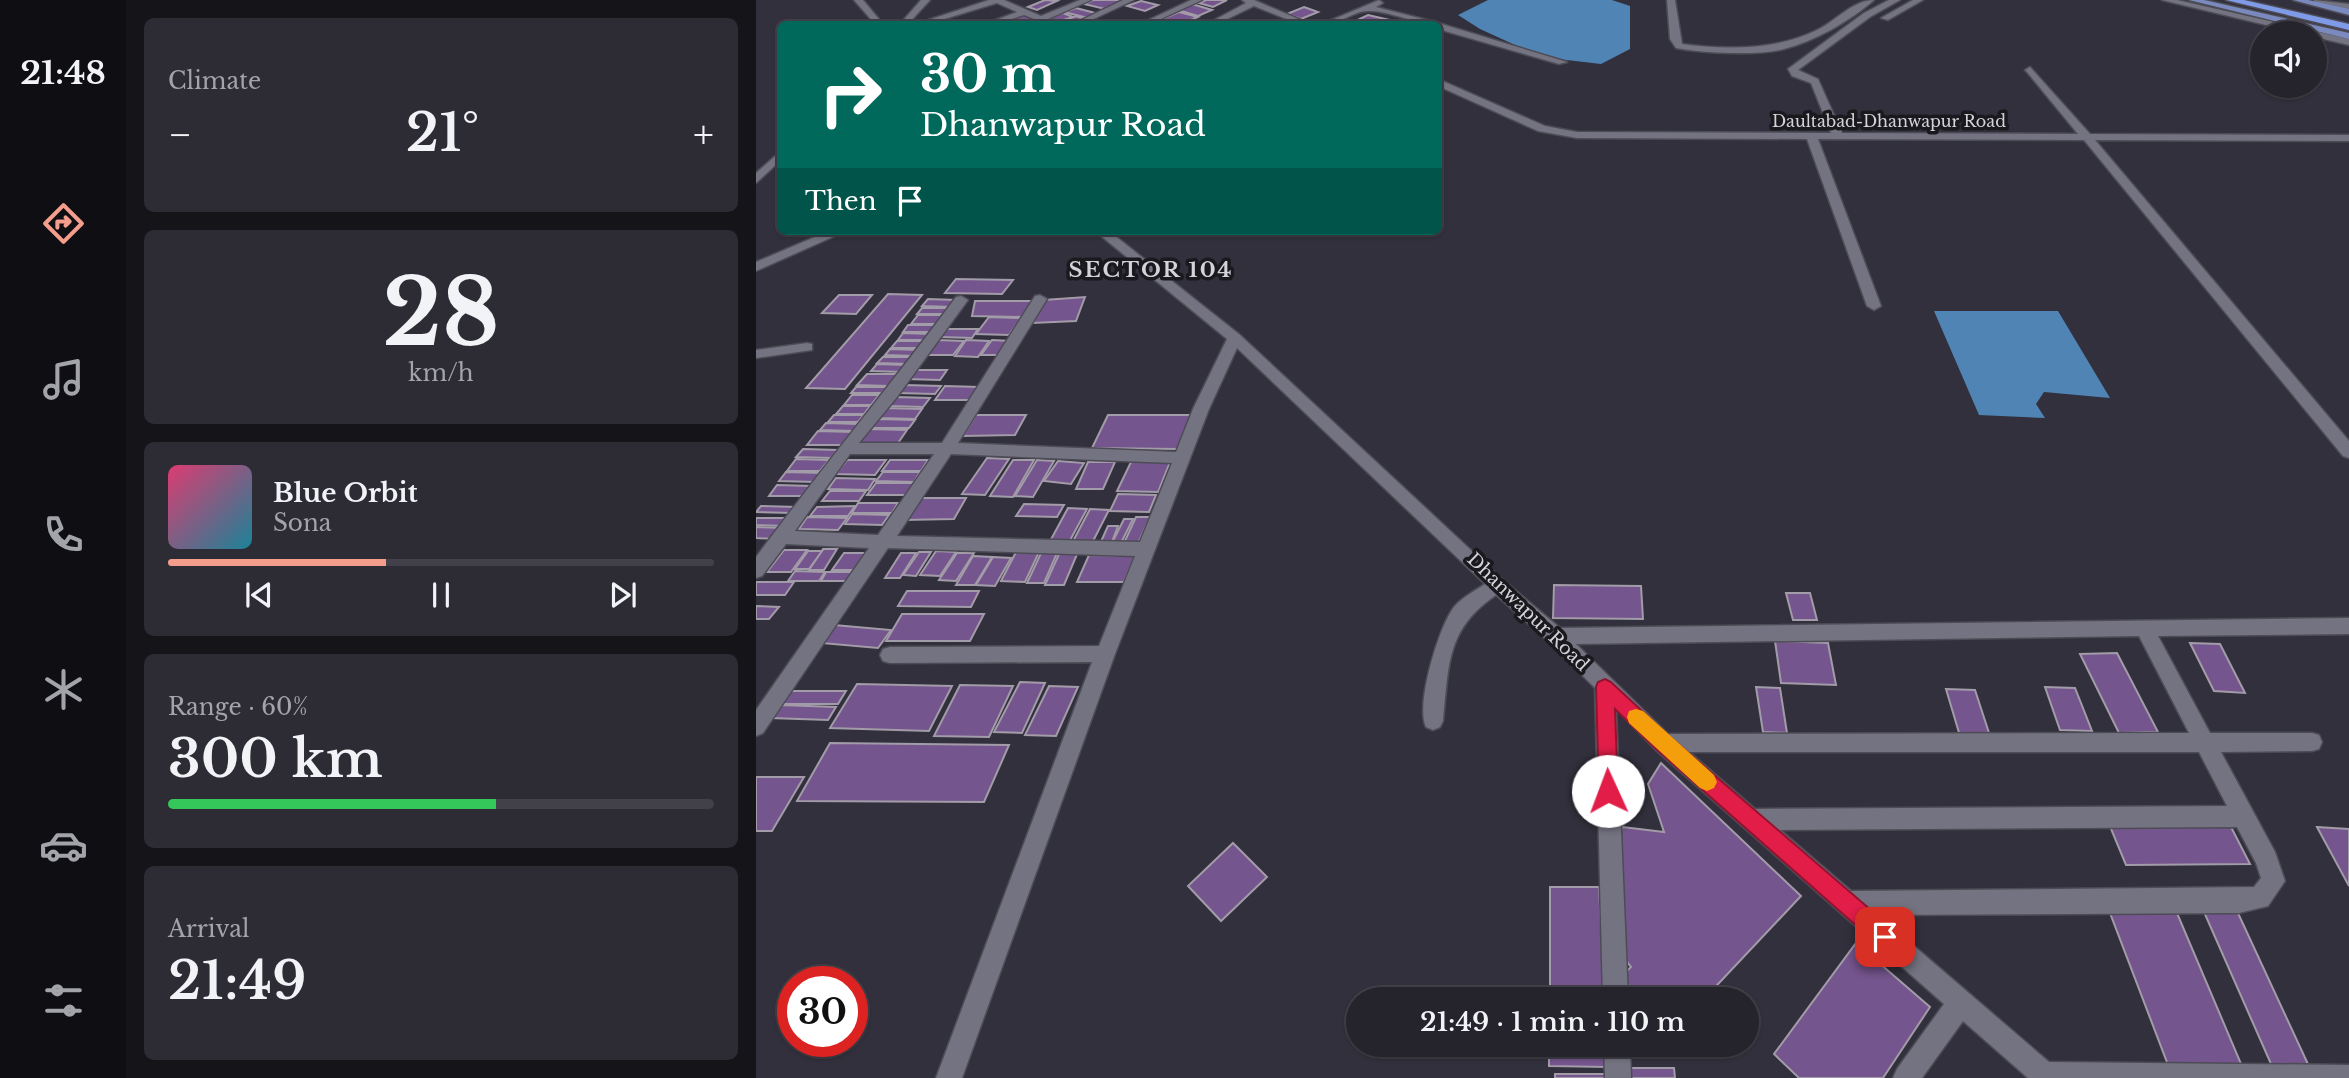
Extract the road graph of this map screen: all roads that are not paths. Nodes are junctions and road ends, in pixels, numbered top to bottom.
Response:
1 (858, 0) edge
2 (926, 0) edge
3 (997, 0) edge
4 (1087, 0) edge
5 (1130, 0) edge
6 (1198, 0) edge
7 (1385, 0) edge
8 (1671, 0) edge
9 (1870, 0) edge
10 (1896, 0) edge
11 (1919, 0) edge
12 (2166, 0) edge
13 (2193, 0) edge
14 (2271, 0) edge
15 (2297, 0) edge
16 (2318, 0) edge
17 (1249, 1) edge
18 (2228, 4) edge
19 (1368, 8) junction
20 (2349, 9) edge
21 (1024, 12) junction
22 (2349, 17) edge
23 (1040, 19) junction
24 (876, 21) edge
25 (907, 21) edge
26 (930, 21) edge
27 (998, 21) edge
28 (1045, 21) edge
29 (1084, 21) edge
30 (1151, 21) edge
31 (1216, 21) edge
32 (1299, 21) edge
33 (1334, 21) edge
34 (1420, 21) edge
35 (2257, 21) edge
36 (1853, 26) junction
37 (1442, 27) edge
38 (1820, 32) junction
39 (2348, 35) edge
40 (1836, 36) junction
41 (2327, 37) edge
42 (1562, 62) dead end
43 (2030, 71) dead end
44 (1808, 77) junction
45 (1442, 84) edge
46 (1811, 136) junction
47 (1825, 136) junction
48 (1838, 136) junction
49 (2086, 138) junction
50 (2349, 138) edge
51 (777, 158) edge
52 (756, 180) edge
53 (831, 235) edge
54 (1106, 235) edge
55 (756, 267) edge
56 (1040, 299) dead end
57 (961, 300) dead end
58 (1874, 306) dead end
59 (1235, 338) junction
60 (807, 347) dead end
61 (756, 354) edge
62 (846, 448) junction
63 (946, 450) junction
64 (2349, 452) edge
65 (1183, 458) junction
66 (783, 537) junction
67 (882, 540) junction
68 (1148, 549) junction
69 (756, 571) edge
70 (1497, 585) junction
71 (2349, 626) edge
72 (2144, 628) junction
73 (1556, 636) junction
74 (1105, 654) junction
75 (890, 655) dead end
76 (1605, 687) junction
77 (1433, 721) dead end
78 (756, 727) edge
79 (2312, 742) dead end
80 (1663, 743) junction
81 (2206, 743) junction
82 (2245, 816) junction
83 (1751, 820) junction
84 (1848, 903) junction
85 (1615, 987) edge
86 (1960, 1003) junction
87 (1617, 1057) edge
88 (2046, 1076) edge
89 (2349, 1077) edge
90 (949, 1078) edge
91 (1618, 1078) edge
92 (1906, 1078) edge

1 - 24 street
2 - 25 street
3 - 21 street
3 - 26 street
4 - 23 street
5 - 29 street
6 - 30 street
7 - 19 street
8 - 38 street
9 - 38 street
10 - 36 street
11 - 36 street
12 - 35 street
13 - 18 main road
14 - 22 highway
15 - 20 main road
16 - 20 street
17 - 31 street
17 - 32 street
18 - 39 highway
19 - 33 street
19 - 34 street
21 - 23 street
21 - 27 street
23 - 28 street
36 - 40 street
37 - 42 street
38 - 40 street
39 - 41 street
40 - 44 street
43 - 49 street
44 - 47 street
44 - 48 street
45 - 46 street, Daultabad-Dhanwapur Road
46 - 47 street, Daultabad-Dhanwapur Road
46 - 58 street
47 - 48 street, Daultabad-Dhanwapur Road
48 - 49 street, Daultabad-Dhanwapur Road
49 - 50 street, Daultabad-Dhanwapur Road
49 - 64 street
51 - 52 street
53 - 55 street
54 - 59 street, Dhanwapur Road
56 - 63 street
57 - 62 street
59 - 65 street
59 - 70 street, Dhanwapur Road
60 - 61 street
62 - 63 street
62 - 66 street
63 - 65 street
63 - 67 street
65 - 68 street
66 - 67 street
66 - 69 street
67 - 68 street
67 - 78 street
68 - 74 street
70 - 73 street, Dhanwapur Road
70 - 77 street
71 - 72 street
72 - 73 street
72 - 81 street
73 - 76 street, Dhanwapur Road
74 - 75 street
74 - 90 street
76 - 80 street, Dhanwapur Road
76 - 85 street
79 - 81 street
80 - 81 street
80 - 83 street, Dhanwapur Road
81 - 82 street
82 - 83 street
82 - 84 street
83 - 84 street, Dhanwapur Road
84 - 86 street, Dhanwapur Road
86 - 88 street, Dhanwapur Road
86 - 92 street
87 - 91 street
88 - 89 street

